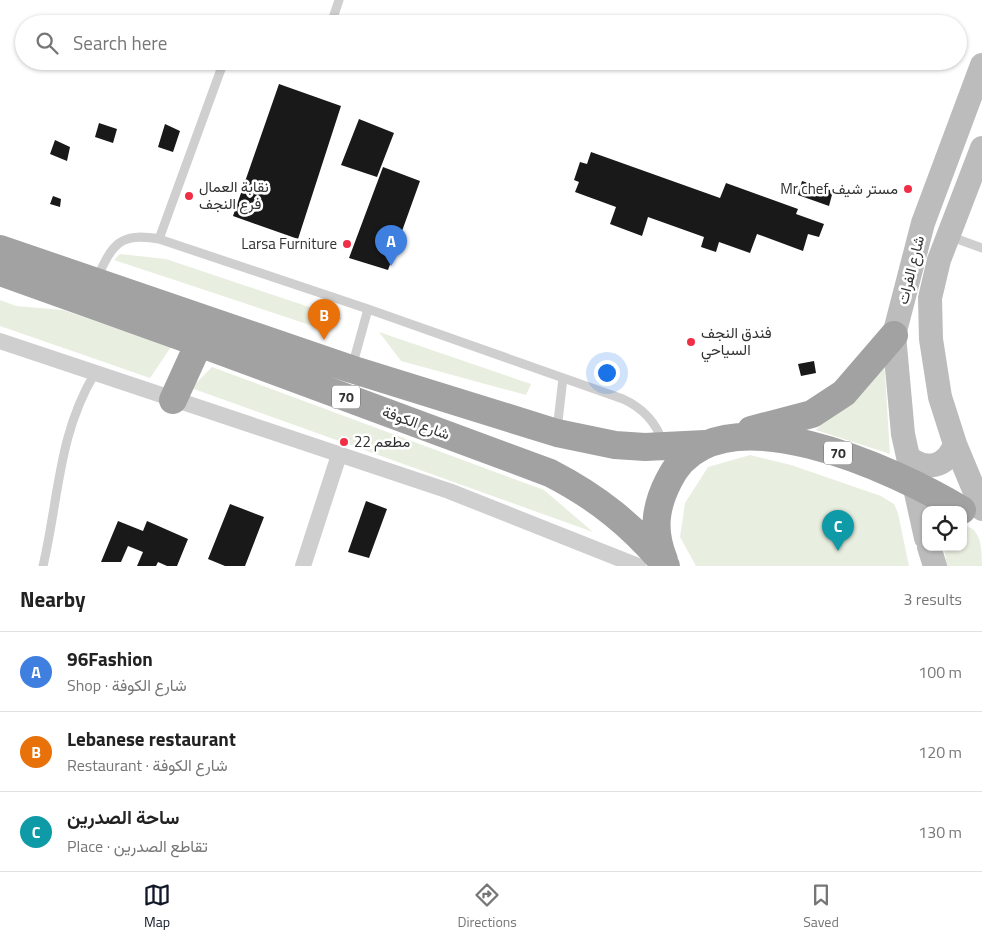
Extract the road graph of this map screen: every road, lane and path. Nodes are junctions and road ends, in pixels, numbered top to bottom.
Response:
1 (339, 0) edge
2 (334, 15) edge
3 (982, 65) edge
4 (221, 70) edge
5 (982, 148) edge
6 (0, 233) edge
7 (949, 236) junction
8 (159, 240) junction
9 (982, 248) edge
10 (0, 250) edge
11 (0, 272) edge
12 (0, 286) edge
13 (81, 286) junction
14 (368, 309) junction
15 (894, 335) junction
16 (0, 341) edge
17 (199, 343) junction
18 (352, 369) junction
19 (95, 373) junction
20 (563, 378) junction
21 (173, 400) junction
22 (557, 434) junction
23 (716, 440) junction
24 (955, 444) junction
25 (665, 447) junction
26 (340, 455) junction
27 (908, 457) junction
28 (915, 484) junction
29 (956, 506) edge
30 (982, 510) edge
31 (967, 513) edge
32 (922, 518) edge
33 (982, 523) edge
34 (930, 551) edge
35 (43, 566) edge
36 (303, 566) edge
37 (638, 566) edge
38 (666, 566) edge
39 (935, 566) edge

1 - 2 lane
3 - 15 main road, شارع الفرات
4 - 8 lane
5 - 7 main road, شارع الفرات
6 - 13 highway
7 - 9 lane
7 - 24 main road, شارع الفرات
8 - 13 lane
8 - 14 lane
10 - 13 highway, شارع الكوفة / 70
11 - 13 highway, شارع الكوفة / 70
12 - 13 highway
13 - 17 highway, شارع الكوفة / 70
13 - 18 highway, شارع الكوفة / 70
14 - 18 lane
14 - 20 lane
15 - 23 highway
15 - 27 main road, شارع الفرات
16 - 19 street
17 - 21 highway
17 - 38 highway, شارع الكوفة / 70
18 - 22 highway, شارع الكوفة / 70
19 - 21 street
19 - 35 lane
20 - 22 lane
20 - 25 lane
21 - 26 street
22 - 25 highway, شارع الكوفة / 70
23 - 25 highway, شارع الكوفة / 70
23 - 28 highway, 70
23 - 38 highway
24 - 27 main road
24 - 30 main road, شارع الفرات
26 - 36 street
26 - 37 street
27 - 28 main road, شارع الفرات
28 - 29 highway, 70
28 - 32 main road, شارع الفرات
31 - 33 highway, 70
34 - 39 main road

